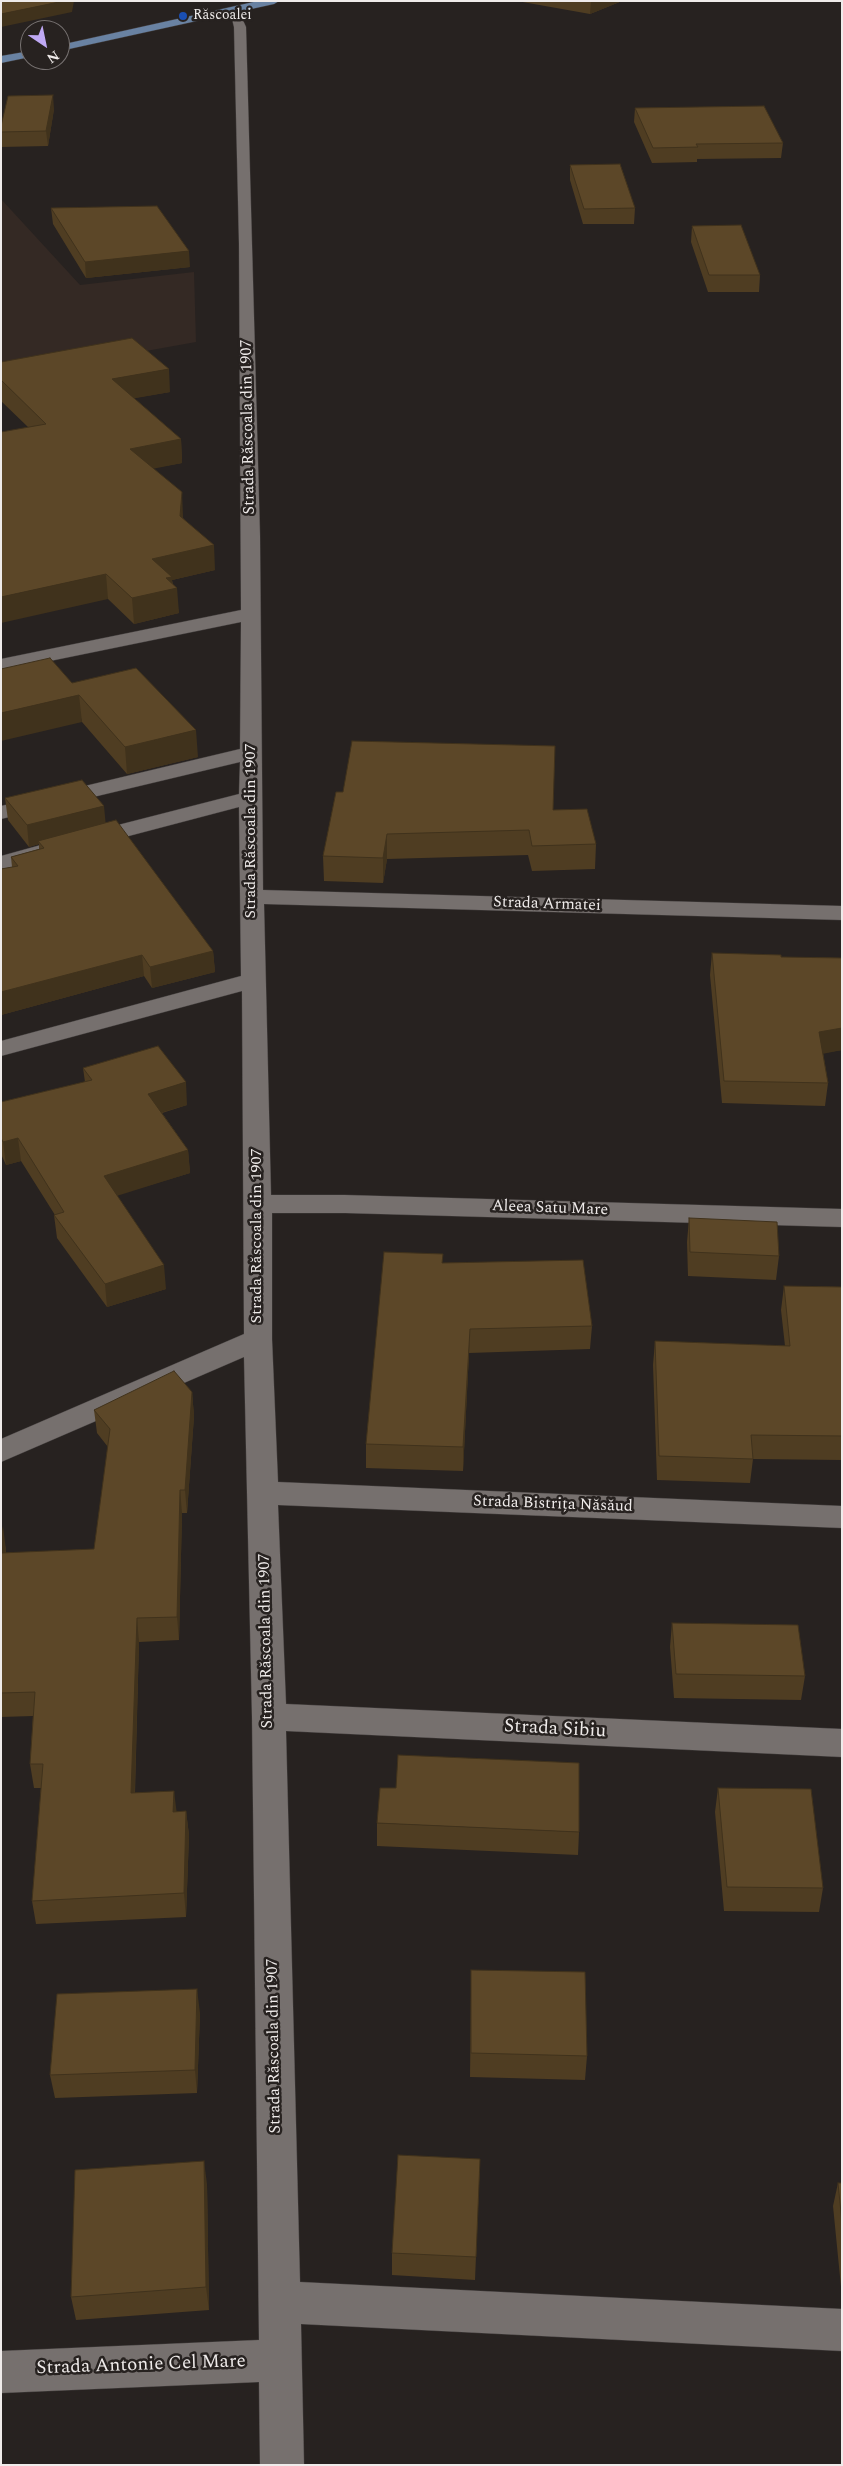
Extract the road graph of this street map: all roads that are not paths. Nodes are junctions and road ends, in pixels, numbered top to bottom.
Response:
1 (274, 1) edge
2 (230, 11) junction
3 (70, 46) edge
4 (20, 56) edge
5 (1, 60) edge
6 (252, 614) junction
7 (1, 665) edge
8 (251, 754) junction
9 (250, 798) junction
10 (1, 813) edge
11 (1, 862) edge
12 (252, 897) junction
13 (842, 913) edge
14 (253, 980) junction
15 (1, 1049) edge
16 (258, 1204) junction
17 (842, 1218) edge
18 (258, 1339) junction
19 (1, 1451) edge
20 (264, 1493) junction
21 (842, 1517) edge
22 (269, 1717) junction
23 (842, 1743) edge
24 (280, 2302) junction
25 (842, 2330) edge
26 (280, 2360) junction
27 (1, 2372) edge
28 (282, 2465) edge

1 - 2 main road
2 - 3 main road
2 - 6 street, Strada Răscoala din 1907
4 - 5 main road
6 - 7 street
6 - 8 street, Strada Răscoala din 1907
8 - 9 street, Strada Răscoala din 1907
8 - 10 street
9 - 11 street
9 - 12 street, Strada Răscoala din 1907
12 - 13 street, Strada Armatei
12 - 14 street, Strada Răscoala din 1907
14 - 15 street
14 - 16 street, Strada Răscoala din 1907
16 - 17 street, Aleea Satu Mare
16 - 18 street, Strada Răscoala din 1907
18 - 19 street
18 - 20 street, Strada Răscoala din 1907
20 - 21 street, Strada Bistrița Năsăud
20 - 22 street, Strada Răscoala din 1907
22 - 23 street, Strada Sibiu
22 - 24 street, Strada Răscoala din 1907
24 - 25 street
24 - 26 street, Strada Răscoala din 1907
26 - 27 street, Strada Antonie Cel Mare
26 - 28 street, Strada Răscoala din 1907

